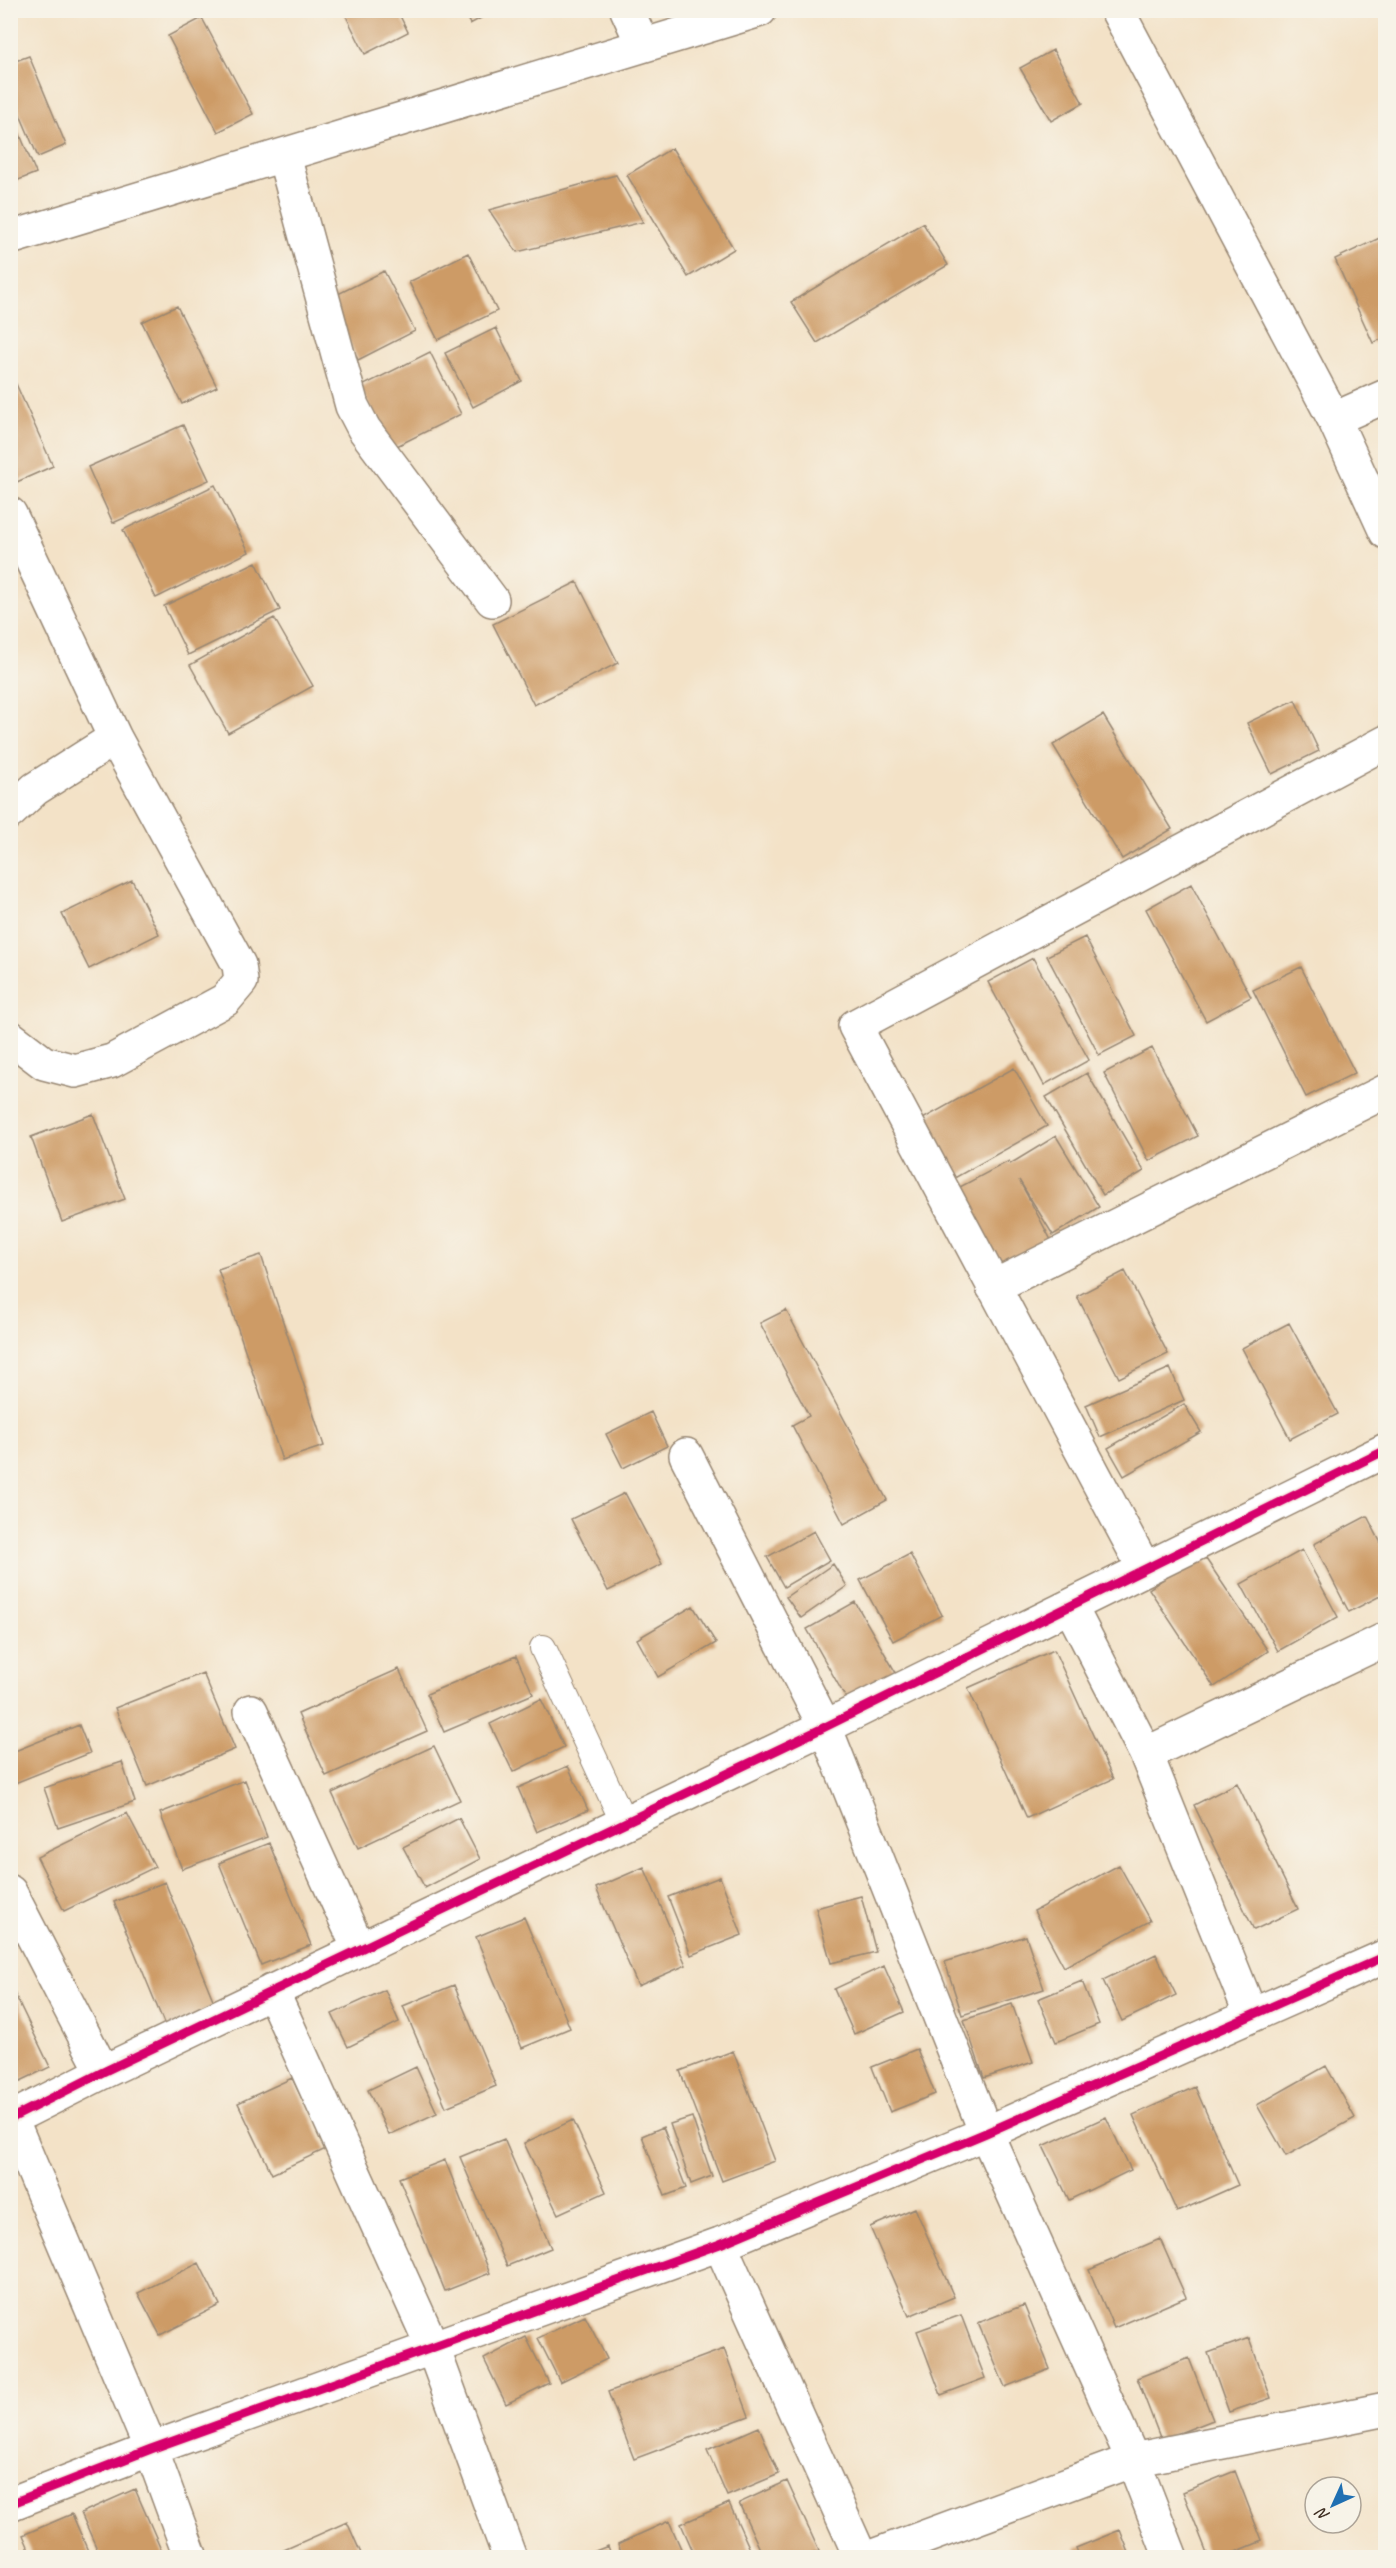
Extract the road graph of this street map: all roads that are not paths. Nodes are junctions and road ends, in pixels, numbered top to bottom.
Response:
1 (627, 10) edge
2 (760, 10) edge
3 (1117, 10) edge
4 (643, 45) junction
5 (284, 156) junction
6 (10, 238) edge
7 (1386, 396) edge
8 (1334, 419) junction
9 (10, 514) edge
10 (1386, 532) edge
11 (492, 600) dead end
12 (114, 738) junction
13 (1386, 742) edge
14 (10, 812) edge
15 (10, 1037) edge
16 (1386, 1091) edge
17 (993, 1287) junction
18 (1386, 1450) edge
19 (686, 1455) dead end
20 (1144, 1568) junction
21 (1070, 1606) junction
22 (1386, 1639) edge
23 (543, 1647) dead end
24 (251, 1711) dead end
25 (825, 1727) junction
26 (1146, 1754) junction
27 (624, 1823) junction
28 (10, 1892) edge
29 (360, 1949) junction
30 (1386, 1956) edge
31 (272, 1991) junction
32 (1251, 2015) junction
33 (103, 2072) junction
34 (11, 2119) edge
35 (986, 2133) junction
36 (720, 2244) junction
37 (433, 2348) junction
38 (1386, 2409) edge
39 (151, 2449) junction
40 (1134, 2460) junction
41 (10, 2504) edge
42 (191, 2558) edge
43 (510, 2558) edge
44 (861, 2558) edge
45 (868, 2558) edge
46 (1171, 2558) edge

1 - 4 street
2 - 4 street
3 - 8 street
4 - 5 street
5 - 6 street
5 - 11 street
7 - 8 street
8 - 10 street
9 - 12 street
12 - 14 street
12 - 15 street
13 - 17 street
16 - 17 street
17 - 20 street
18 - 20 street
19 - 25 street
20 - 21 street
21 - 25 street
21 - 26 street
22 - 26 street
23 - 27 lane
24 - 29 street
25 - 27 street
25 - 35 street
26 - 32 street
27 - 29 street
28 - 33 street
29 - 31 street
30 - 32 street
31 - 33 street
31 - 37 street
32 - 35 street
33 - 34 street
34 - 39 street
35 - 36 street
35 - 40 street
36 - 37 street
36 - 44 street
37 - 39 street
37 - 43 street
38 - 40 street
39 - 41 street
39 - 42 street
40 - 45 street
40 - 46 street

